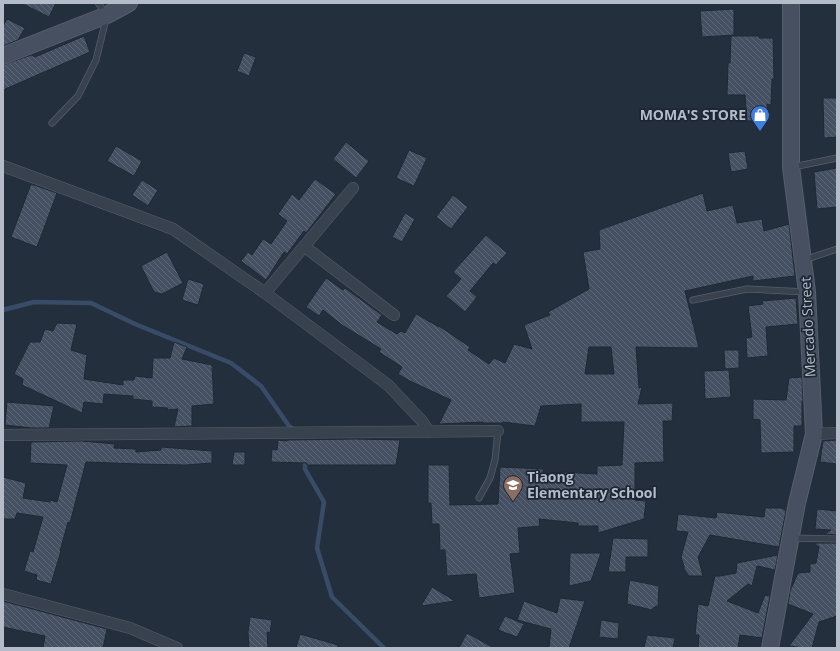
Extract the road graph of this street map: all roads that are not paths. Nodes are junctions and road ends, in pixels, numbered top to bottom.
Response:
1 (129, 3) edge
2 (791, 3) edge
3 (103, 9) edge
4 (3, 56) edge
5 (52, 123) dead end
6 (837, 158) edge
7 (3, 166) edge
8 (791, 168) junction
9 (353, 188) dead end
10 (305, 247) junction
11 (837, 249) edge
12 (804, 260) junction
13 (807, 292) junction
14 (265, 293) junction
15 (693, 300) dead end
16 (394, 315) dead end
17 (429, 432) junction
18 (498, 432) joint
19 (837, 433) edge
20 (814, 434) junction
21 (3, 435) edge
22 (479, 498) dead end
23 (791, 538) junction
24 (837, 539) edge
25 (3, 594) edge
26 (177, 648) edge
27 (770, 648) edge

1 - 3 street
2 - 8 street, Mercado Street
3 - 4 street
3 - 5 lane
6 - 8 lane
7 - 14 street
8 - 12 street, Mercado Street
9 - 10 street
10 - 14 street
10 - 16 street
11 - 12 lane
12 - 13 street, Mercado Street
13 - 15 lane
13 - 20 street, Mercado Street
14 - 17 street
17 - 18 street
17 - 21 street
18 - 22 lane
19 - 20 street
20 - 23 street, Mercado Street
23 - 24 lane
23 - 27 street, Mercado Street
25 - 26 street

